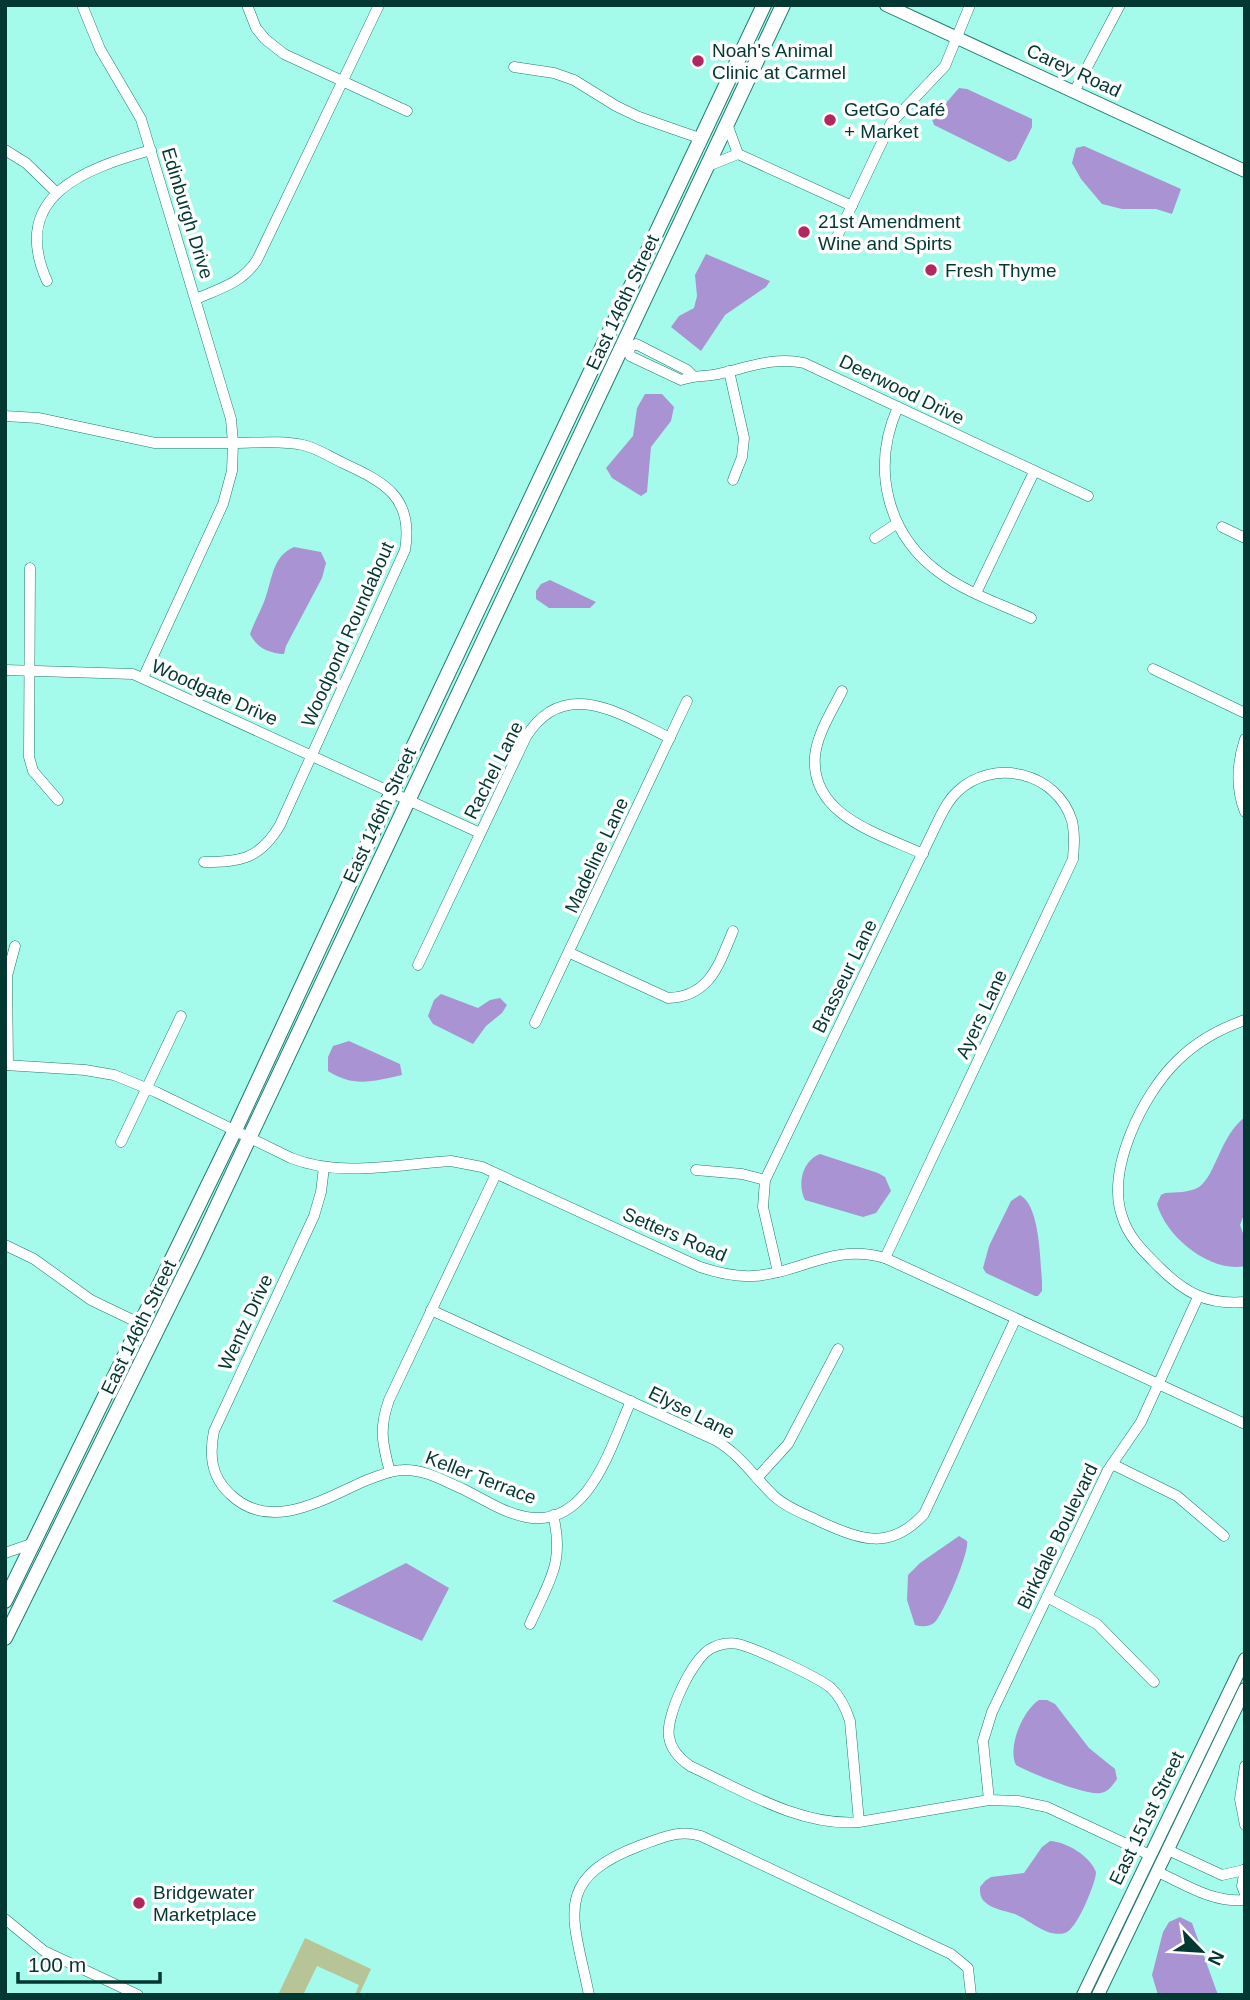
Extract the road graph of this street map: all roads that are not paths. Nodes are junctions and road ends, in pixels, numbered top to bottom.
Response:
1 (82, 5) edge
2 (247, 5) edge
3 (379, 5) edge
4 (764, 5) edge
5 (783, 5) edge
6 (887, 5) edge
7 (970, 5) edge
8 (1120, 5) edge
9 (956, 37) junction
10 (514, 67) dead end
11 (342, 81) junction
12 (1074, 92) junction
13 (407, 111) dead end
14 (727, 124) junction
15 (702, 139) junction
16 (5, 150) edge
17 (151, 150) junction
18 (738, 154) junction
19 (708, 166) junction
20 (1245, 171) edge
21 (56, 192) junction
22 (852, 206) junction
23 (835, 241) dead end
24 (47, 281) dead end
25 (196, 299) junction
26 (608, 338) junction
27 (626, 346) junction
28 (729, 372) junction
29 (898, 407) junction
30 (5, 416) edge
31 (233, 443) junction
32 (1034, 472) junction
33 (733, 480) dead end
34 (1088, 496) dead end
35 (896, 524) junction
36 (1222, 527) dead end
37 (875, 538) dead end
38 (1245, 538) edge
39 (30, 568) dead end
40 (976, 593) junction
41 (1031, 618) dead end
42 (1153, 669) dead end
43 (5, 670) edge
44 (29, 671) junction
45 (144, 678) junction
46 (842, 691) dead end
47 (687, 701) dead end
48 (1245, 713) edge
49 (670, 738) junction
50 (1245, 739) edge
51 (312, 755) junction
52 (1046, 785) joint
53 (400, 796) junction
54 (58, 800) dead end
55 (1245, 812) edge
56 (480, 833) junction
57 (923, 854) junction
58 (204, 862) dead end
59 (733, 931) dead end
60 (15, 946) dead end
61 (570, 953) junction
62 (418, 965) dead end
63 (181, 1016) dead end
64 (1245, 1020) edge
65 (536, 1023) dead end
66 (7, 1065) edge
67 (147, 1087) junction
68 (242, 1134) junction
69 (121, 1142) dead end
70 (324, 1167) junction
71 (696, 1170) dead end
72 (496, 1174) junction
73 (765, 1180) junction
74 (5, 1245) edge
75 (885, 1258) junction
76 (778, 1272) junction
77 (1198, 1297) junction
78 (1245, 1302) edge
79 (432, 1310) junction
80 (1015, 1320) junction
81 (141, 1324) junction
82 (838, 1349) dead end
83 (1158, 1384) junction
84 (631, 1401) junction
85 (1245, 1424) edge
86 (1112, 1464) junction
87 (390, 1472) junction
88 (757, 1478) junction
89 (225, 1490) joint
90 (553, 1515) junction
91 (1224, 1536) dead end
92 (35, 1542) junction
93 (5, 1554) edge
94 (22, 1568) junction
95 (1047, 1597) junction
96 (5, 1601) edge
97 (530, 1624) dead end
98 (5, 1638) edge
99 (1245, 1659) edge
100 (1154, 1682) dead end
101 (1245, 1689) edge
102 (1245, 1766) edge
103 (989, 1800) junction
104 (859, 1822) junction
105 (1245, 1825) edge
106 (1168, 1850) junction
107 (1150, 1855) junction
108 (1245, 1870) edge
109 (1158, 1872) junction
110 (1245, 1894) edge
111 (1245, 1900) edge
112 (5, 1919) edge
113 (138, 1995) edge
114 (589, 1995) edge
115 (971, 1995) edge
116 (1083, 1995) edge
117 (1098, 1995) edge

1 - 17 street, Edinburgh Drive
2 - 11 street
3 - 11 street
4 - 15 main road, East 146th Street
5 - 14 main road, East 146th Street
6 - 9 street, Carey Road
7 - 9 street
8 - 12 street
9 - 12 street, Carey Road
9 - 22 street
10 - 15 street
11 - 13 street
11 - 25 street
12 - 20 street, Carey Road
14 - 18 street
14 - 19 main road, East 146th Street
15 - 26 main road, East 146th Street
16 - 21 street
17 - 21 street
17 - 25 street, Edinburgh Drive
18 - 19 street
18 - 22 street
19 - 27 main road, East 146th Street
21 - 24 street
22 - 23 street
25 - 31 street, Edinburgh Drive
26 - 27 street
26 - 53 main road, East 146th Street
27 - 28 street, Deerwood Drive
27 - 53 main road, East 146th Street
28 - 29 street, Deerwood Drive
28 - 33 street
29 - 32 street, Deerwood Drive
29 - 35 street
30 - 31 street, Woodpond Roundabout
31 - 45 street
31 - 51 street, Woodpond Roundabout
32 - 34 street, Deerwood Drive
32 - 40 street
35 - 37 street
35 - 40 street
36 - 38 street
39 - 44 street
40 - 41 street
42 - 48 street
43 - 44 street, Woodgate Drive
44 - 45 street, Woodgate Drive
44 - 54 street
45 - 51 street, Woodgate Drive
46 - 57 street
47 - 49 street, Madeline Lane
49 - 56 street, Rachel Lane
49 - 61 street, Madeline Lane
50 - 55 street
51 - 53 street, Woodgate Drive
51 - 58 street, Woodpond Roundabout
52 - 57 street, Brasseur Lane
52 - 75 street, Ayers Lane
53 - 56 street, Woodgate Drive
53 - 68 main road, East 146th Street
56 - 62 street, Rachel Lane
57 - 73 street, Brasseur Lane
59 - 61 street
60 - 66 street
61 - 65 street, Madeline Lane
63 - 67 street
64 - 77 street
66 - 67 street, Setters Road
67 - 68 street, Setters Road
67 - 69 street
68 - 70 street, Setters Road
68 - 81 main road, East 146th Street
68 - 98 main road, East 146th Street
70 - 72 street, Setters Road
70 - 89 street, Wentz Drive
71 - 73 street
72 - 76 street, Setters Road
72 - 79 street
73 - 76 street, Brasseur Lane
74 - 81 street
75 - 76 street, Setters Road
75 - 80 street, Setters Road
77 - 78 street
77 - 83 street, Birkdale Boulevard
79 - 84 street, Elyse Lane
79 - 87 street
80 - 83 street, Setters Road
80 - 88 street, Elyse Lane
81 - 92 main road, East 146th Street
82 - 88 street
83 - 85 street, Setters Road
83 - 86 street, Birkdale Boulevard
84 - 88 street, Elyse Lane
84 - 90 street, Keller Terrace
86 - 91 street
86 - 95 street, Birkdale Boulevard
87 - 89 street, Keller Terrace
87 - 90 street, Keller Terrace
90 - 97 street
92 - 93 street
92 - 94 main road, East 146th Street
93 - 94 street
94 - 96 main road, East 146th Street
95 - 100 street
95 - 103 street, Birkdale Boulevard
99 - 107 street, East 151st Street
101 - 106 street, East 151st Street
102 - 105 street
103 - 104 street
103 - 107 street
104 - 104 street
106 - 108 street
106 - 109 street, East 151st Street
107 - 116 street, East 151st Street
108 - 110 street
109 - 111 street
109 - 117 street, East 151st Street
112 - 113 street
114 - 115 street

